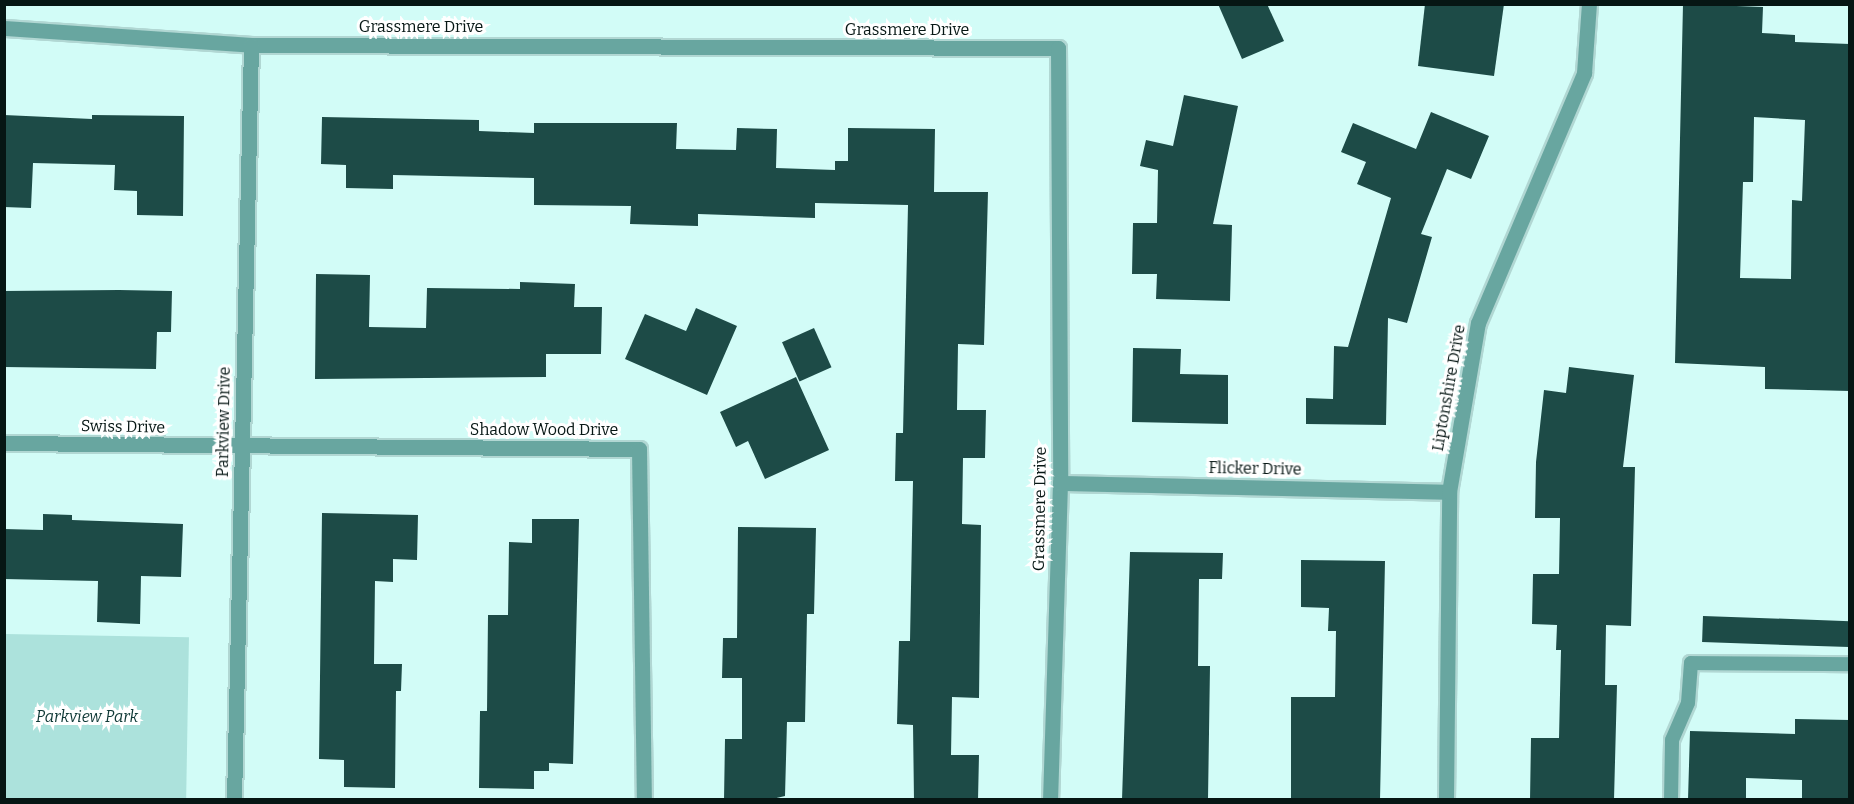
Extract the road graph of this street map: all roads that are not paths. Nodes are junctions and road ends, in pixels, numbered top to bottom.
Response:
1 (1589, 4) edge
2 (4, 28) edge
3 (251, 45) junction
4 (4, 443) edge
5 (242, 446) junction
6 (1060, 483) junction
7 (1449, 492) junction
8 (1850, 664) edge
9 (234, 800) edge
10 (644, 800) edge
11 (1050, 800) edge
12 (1446, 800) edge
13 (1671, 800) edge

1 - 7 street, Liptonshire Drive
2 - 3 street, Grassmere Drive
3 - 5 street, Parkview Drive
3 - 6 street, Grassmere Drive
4 - 5 street, Swiss Drive
5 - 9 street, Parkview Drive
5 - 10 street, Shadow Wood Drive
6 - 7 street, Flicker Drive
6 - 11 street, Grassmere Drive
7 - 12 street, Liptonshire Drive
8 - 13 lane

